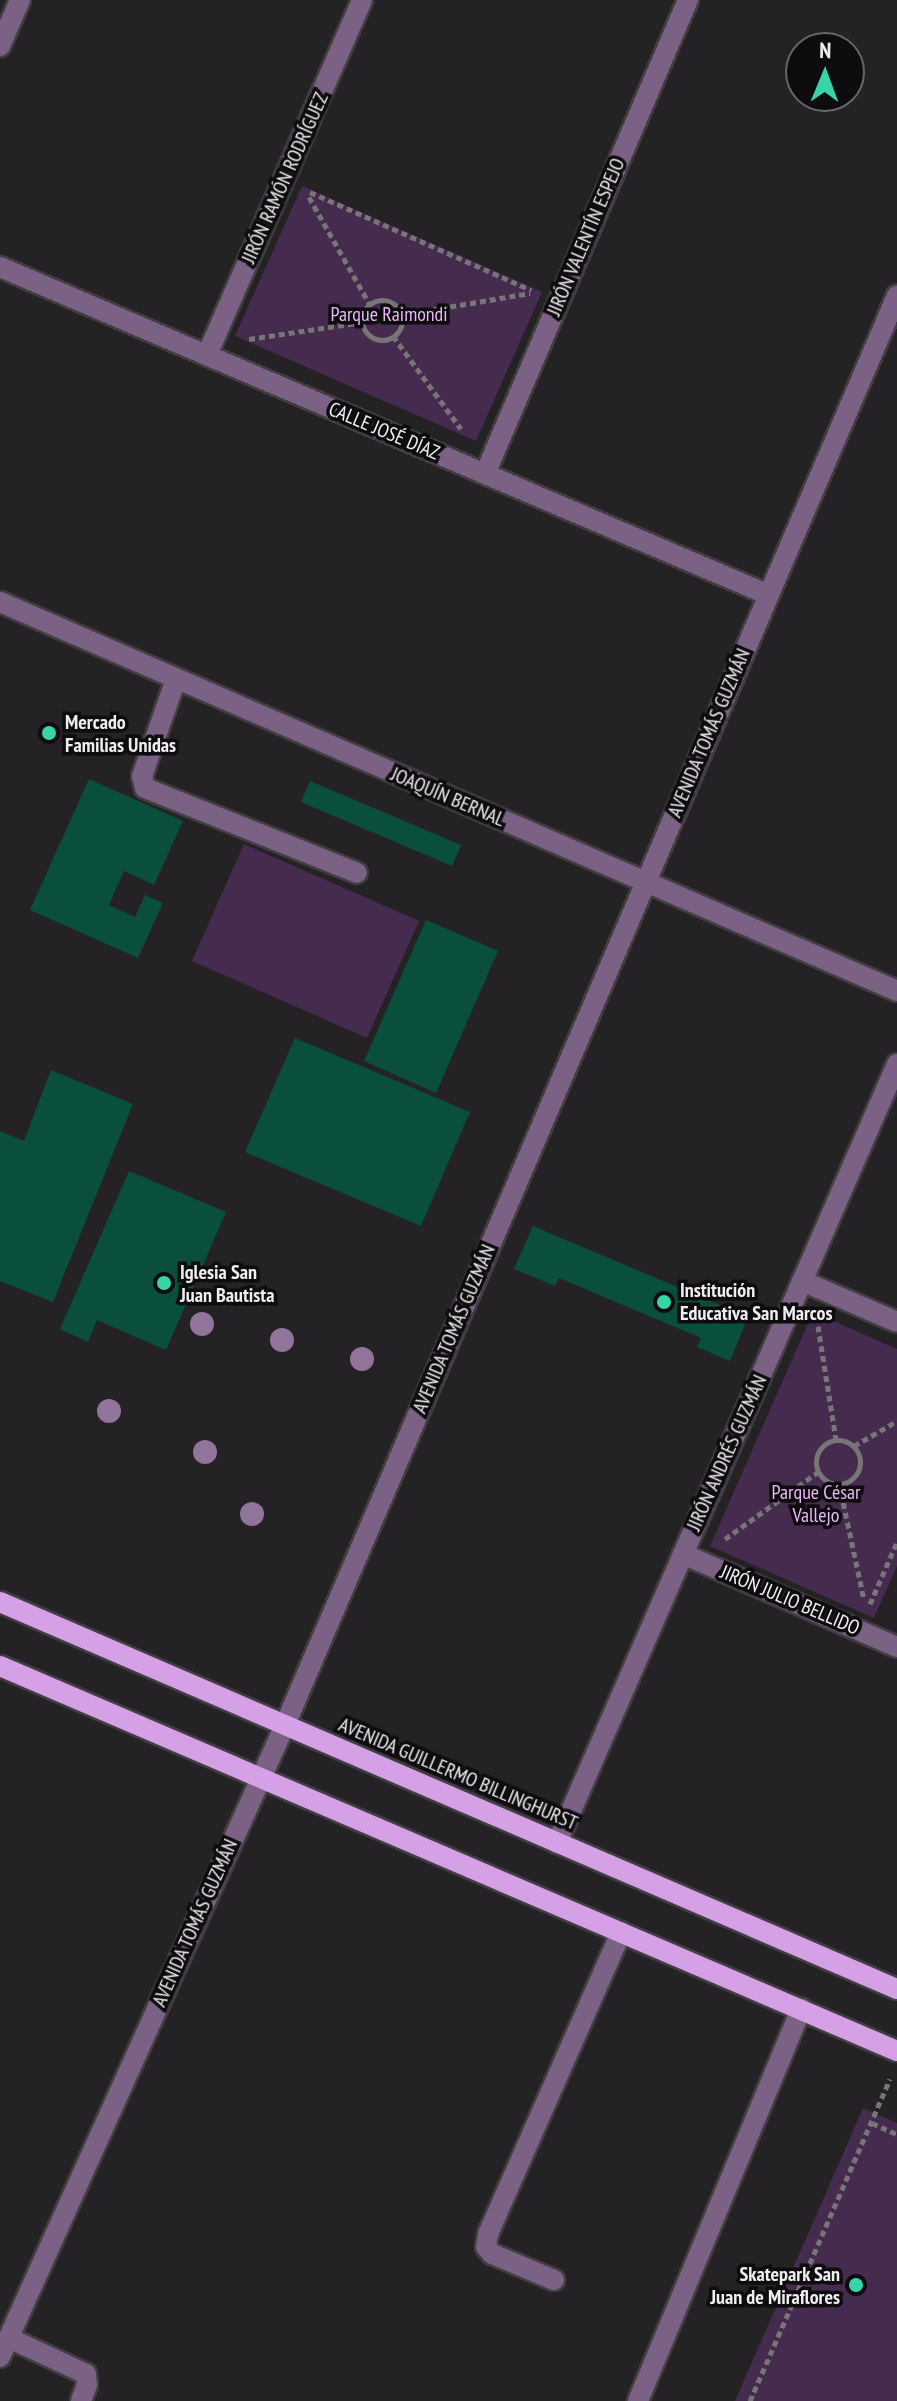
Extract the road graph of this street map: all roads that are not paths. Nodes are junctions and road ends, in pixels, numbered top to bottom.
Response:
1 (20, 0) edge
2 (362, 0) edge
3 (688, 0) edge
4 (0, 46) edge
5 (0, 267) edge
6 (897, 296) edge
7 (207, 355) junction
8 (485, 474) junction
9 (769, 595) junction
10 (0, 602) edge
11 (176, 679) junction
12 (357, 873) dead end
13 (644, 882) junction
14 (897, 991) edge
15 (897, 1064) edge
16 (802, 1281) junction
17 (897, 1322) edge
18 (683, 1554) junction
19 (0, 1602) edge
20 (897, 1647) edge
21 (0, 1666) edge
22 (285, 1725) junction
23 (260, 1778) junction
24 (557, 1843) junction
25 (621, 1932) junction
26 (897, 1989) edge
27 (801, 2009) junction
28 (897, 2051) edge
29 (554, 2280) dead end
30 (9, 2338) junction
31 (0, 2357) edge
32 (81, 2401) edge
33 (638, 2401) edge

1 - 4 street
2 - 7 street, JIRÓN RAMÓN RODRÍGUEZ
3 - 8 street, JIRÓN VALENTÍN ESPEJO
5 - 7 street, CALLE JOSÉ DÍAZ
6 - 9 street, AVENIDA TOMÁS GUZMÁN
7 - 8 street, CALLE JOSÉ DÍAZ
8 - 9 street, CALLE JOSÉ DÍAZ
9 - 13 street, AVENIDA TOMÁS GUZMÁN
10 - 11 street, JOAQUÍN BERNAL
11 - 12 street
11 - 13 street, JOAQUÍN BERNAL
13 - 14 street, JOAQUÍN BERNAL
13 - 22 street, AVENIDA TOMÁS GUZMÁN
15 - 16 street, JIRÓN ANDRÉS GUZMÁN
16 - 17 street
16 - 18 street, JIRÓN ANDRÉS GUZMÁN
18 - 20 street, JIRÓN JULIO BELLIDO
18 - 24 street, JIRÓN ANDRÉS GUZMÁN
19 - 22 main road, AVENIDA GUILLERMO BILLINGHURST
21 - 23 main road
22 - 23 street, AVENIDA TOMÁS GUZMÁN
22 - 24 main road, AVENIDA GUILLERMO BILLINGHURST
23 - 25 main road
23 - 30 street, AVENIDA TOMÁS GUZMÁN
24 - 26 main road, AVENIDA GUILLERMO BILLINGHURST
25 - 27 main road
25 - 29 street
27 - 28 main road
27 - 33 street
30 - 31 street, AVENIDA TOMÁS GUZMÁN
30 - 32 street

